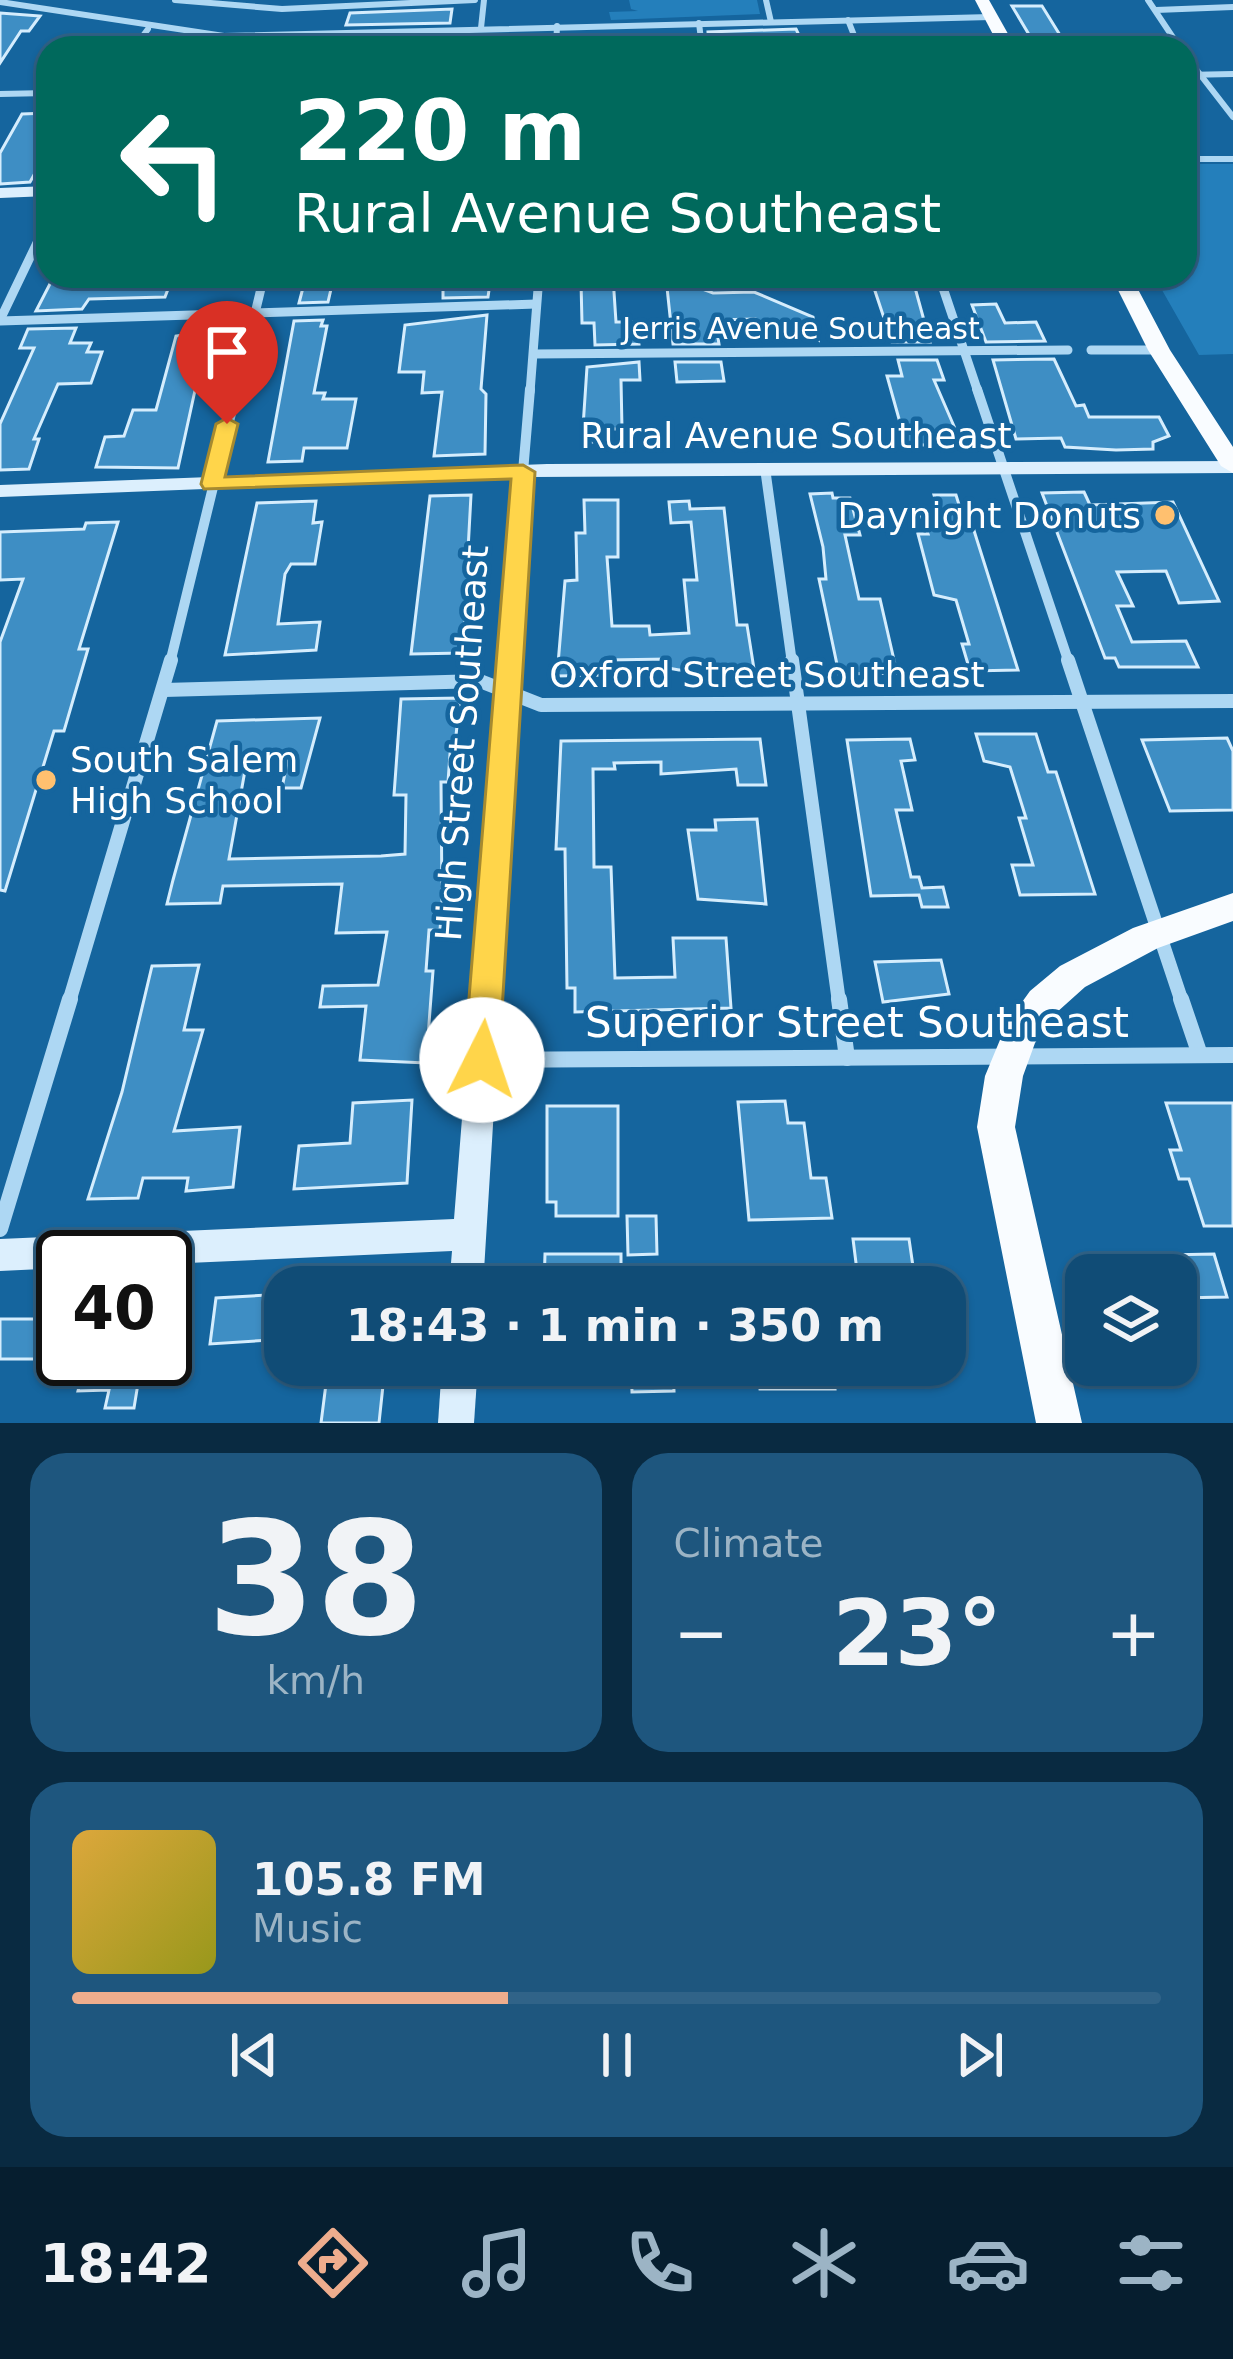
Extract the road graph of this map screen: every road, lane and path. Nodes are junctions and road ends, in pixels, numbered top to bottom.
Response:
1 (175, 0) edge
2 (479, 0) edge
3 (766, 0) edge
4 (982, 0) edge
5 (1148, 0) edge
6 (0, 2) edge
7 (1233, 8) edge
8 (1156, 10) junction
9 (991, 17) junction
10 (848, 20) junction
11 (771, 22) junction
12 (699, 23) junction
13 (557, 26) junction
14 (481, 28) junction
15 (148, 29) junction
16 (321, 33) junction
17 (143, 36) edge
18 (320, 36) edge
19 (557, 36) edge
20 (701, 36) edge
21 (854, 36) edge
22 (1001, 36) edge
23 (1170, 36) edge
24 (1197, 69) edge
25 (1197, 74) edge
26 (1201, 74) junction
27 (1233, 74) edge
28 (36, 93) edge
29 (0, 94) edge
30 (1233, 117) edge
31 (1197, 159) edge
32 (1233, 159) edge
33 (36, 192) edge
34 (0, 193) edge
35 (36, 245) edge
36 (261, 288) edge
37 (537, 288) edge
38 (943, 288) edge
39 (1126, 288) edge
40 (536, 304) junction
41 (255, 314) junction
42 (0, 321) edge
43 (964, 350) junction
44 (1068, 350) dead end
45 (1091, 350) dead end
46 (1159, 350) junction
47 (534, 354) junction
48 (999, 466) junction
49 (1233, 466) edge
50 (765, 468) junction
51 (523, 472) junction
52 (212, 484) junction
53 (0, 491) edge
54 (164, 690) junction
55 (509, 694) junction
56 (1233, 701) edge
57 (1079, 703) junction
58 (798, 706) junction
59 (1233, 907) edge
60 (1159, 932) junction
61 (1233, 1054) edge
62 (1200, 1055) junction
63 (1010, 1057) junction
64 (847, 1058) junction
65 (482, 1060) junction
66 (0, 1229) edge
67 (469, 1234) junction
68 (0, 1255) edge
69 (467, 1266) edge
70 (459, 1386) edge
71 (456, 1423) edge
72 (1058, 1423) edge

1 - 2 street
2 - 14 street
3 - 11 street
4 - 9 main road
5 - 8 street
6 - 15 street
7 - 8 street
8 - 23 street
9 - 10 street
9 - 22 main road
10 - 11 street
10 - 21 street
11 - 12 street
12 - 13 street
12 - 20 street
13 - 14 street
13 - 19 street
14 - 16 street
15 - 16 street
15 - 17 street
16 - 18 street
24 - 26 street
25 - 26 street
26 - 27 street
26 - 30 street
28 - 29 street
31 - 32 street
33 - 34 street
35 - 42 street
36 - 41 street
37 - 40 street, High Street Southeast
38 - 43 street
39 - 46 main road
40 - 41 street
40 - 47 street, High Street Southeast
41 - 42 street
41 - 52 street
43 - 44 street, Jerris Avenue Southeast
43 - 47 street, Jerris Avenue Southeast
43 - 48 street
45 - 46 street
46 - 49 main road
47 - 51 street, High Street Southeast
48 - 49 street, Rural Avenue Southeast
48 - 50 street, Rural Avenue Southeast
48 - 57 street
50 - 51 street, Rural Avenue Southeast
50 - 58 street
51 - 52 street, Rural Avenue Southeast
51 - 55 street, High Street Southeast
52 - 53 street, Rural Avenue Southeast
52 - 54 street
54 - 55 street, Oxford Street Southeast
54 - 66 street
55 - 58 street, Oxford Street Southeast
55 - 65 street, High Street Southeast
56 - 57 street, Oxford Street Southeast
57 - 58 street, Oxford Street Southeast
57 - 60 street
58 - 64 street
59 - 60 main road
60 - 62 street
60 - 63 main road
61 - 62 street, Superior Street Southeast
62 - 63 street, Superior Street Southeast
63 - 64 street, Superior Street Southeast
63 - 72 main road
64 - 65 street, Superior Street Southeast
65 - 67 street, High Street Southeast
67 - 68 street
67 - 69 street, High Street Southeast
70 - 71 street

